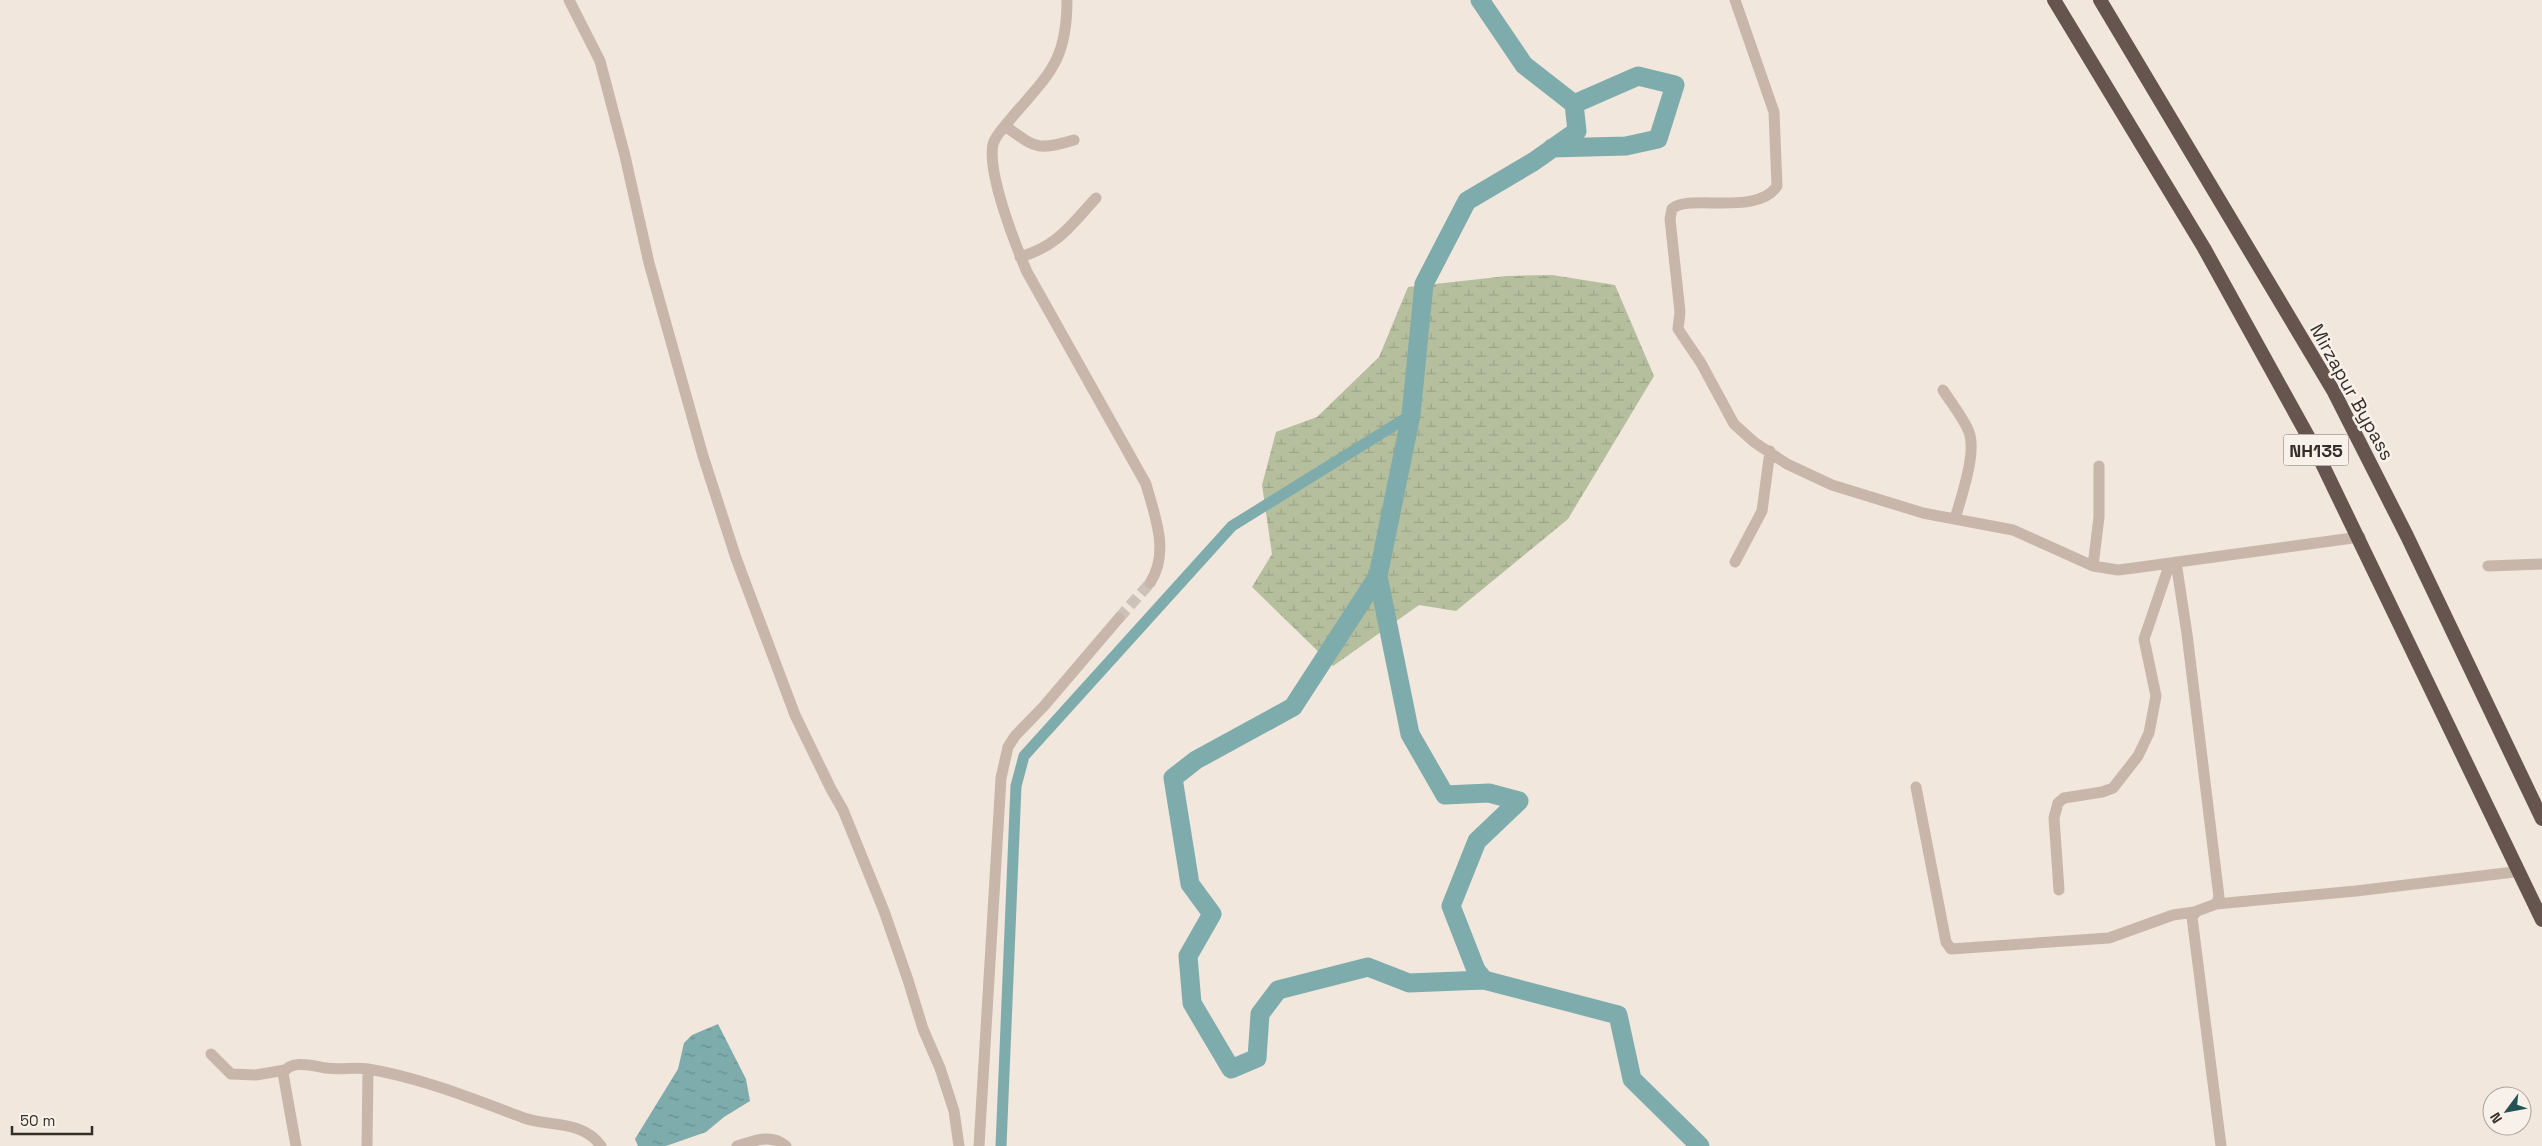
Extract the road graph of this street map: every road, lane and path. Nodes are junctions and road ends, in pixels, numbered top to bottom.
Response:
1 (569, 0) edge
2 (1066, 0) edge
3 (1735, 0) edge
4 (2054, 0) edge
5 (2100, 0) edge
6 (1005, 126) junction
7 (1074, 140) dead end
8 (1096, 198) dead end
9 (1020, 257) junction
10 (1942, 390) dead end
11 (1770, 451) junction
12 (2099, 466) dead end
13 (1955, 519) junction
14 (2360, 537) junction
15 (1735, 562) dead end
16 (2173, 563) junction
17 (2542, 564) edge
18 (2093, 566) junction
19 (2488, 566) dead end
20 (1150, 582) tunnel mouth
21 (1119, 618) tunnel mouth
22 (1916, 787) dead end
23 (2542, 819) edge
24 (2514, 872) dead end
25 (2059, 890) dead end
26 (2216, 904) junction
27 (2194, 912) junction
28 (2542, 920) edge
29 (211, 1054) dead end
30 (368, 1069) junction
31 (285, 1070) junction
32 (296, 1146) edge
33 (367, 1146) edge
34 (601, 1146) edge
35 (736, 1146) edge
36 (786, 1146) edge
37 (959, 1146) edge
38 (979, 1146) edge
39 (2221, 1146) edge

1 - 37 street
2 - 6 street
3 - 11 street
4 - 14 highway, NH135
5 - 23 highway, Mirzapur Bypass / NH135
6 - 7 street
6 - 9 street
8 - 9 street
9 - 20 street
10 - 13 street
11 - 13 street
11 - 15 street
12 - 18 street
13 - 18 street
14 - 16 street
14 - 28 highway, NH135
16 - 18 street
16 - 25 street
16 - 26 street
17 - 19 street
21 - 38 street
22 - 27 street
24 - 26 street
26 - 27 street
27 - 39 street
29 - 31 street
30 - 31 street
30 - 33 street
30 - 34 street
31 - 32 street
35 - 36 street

